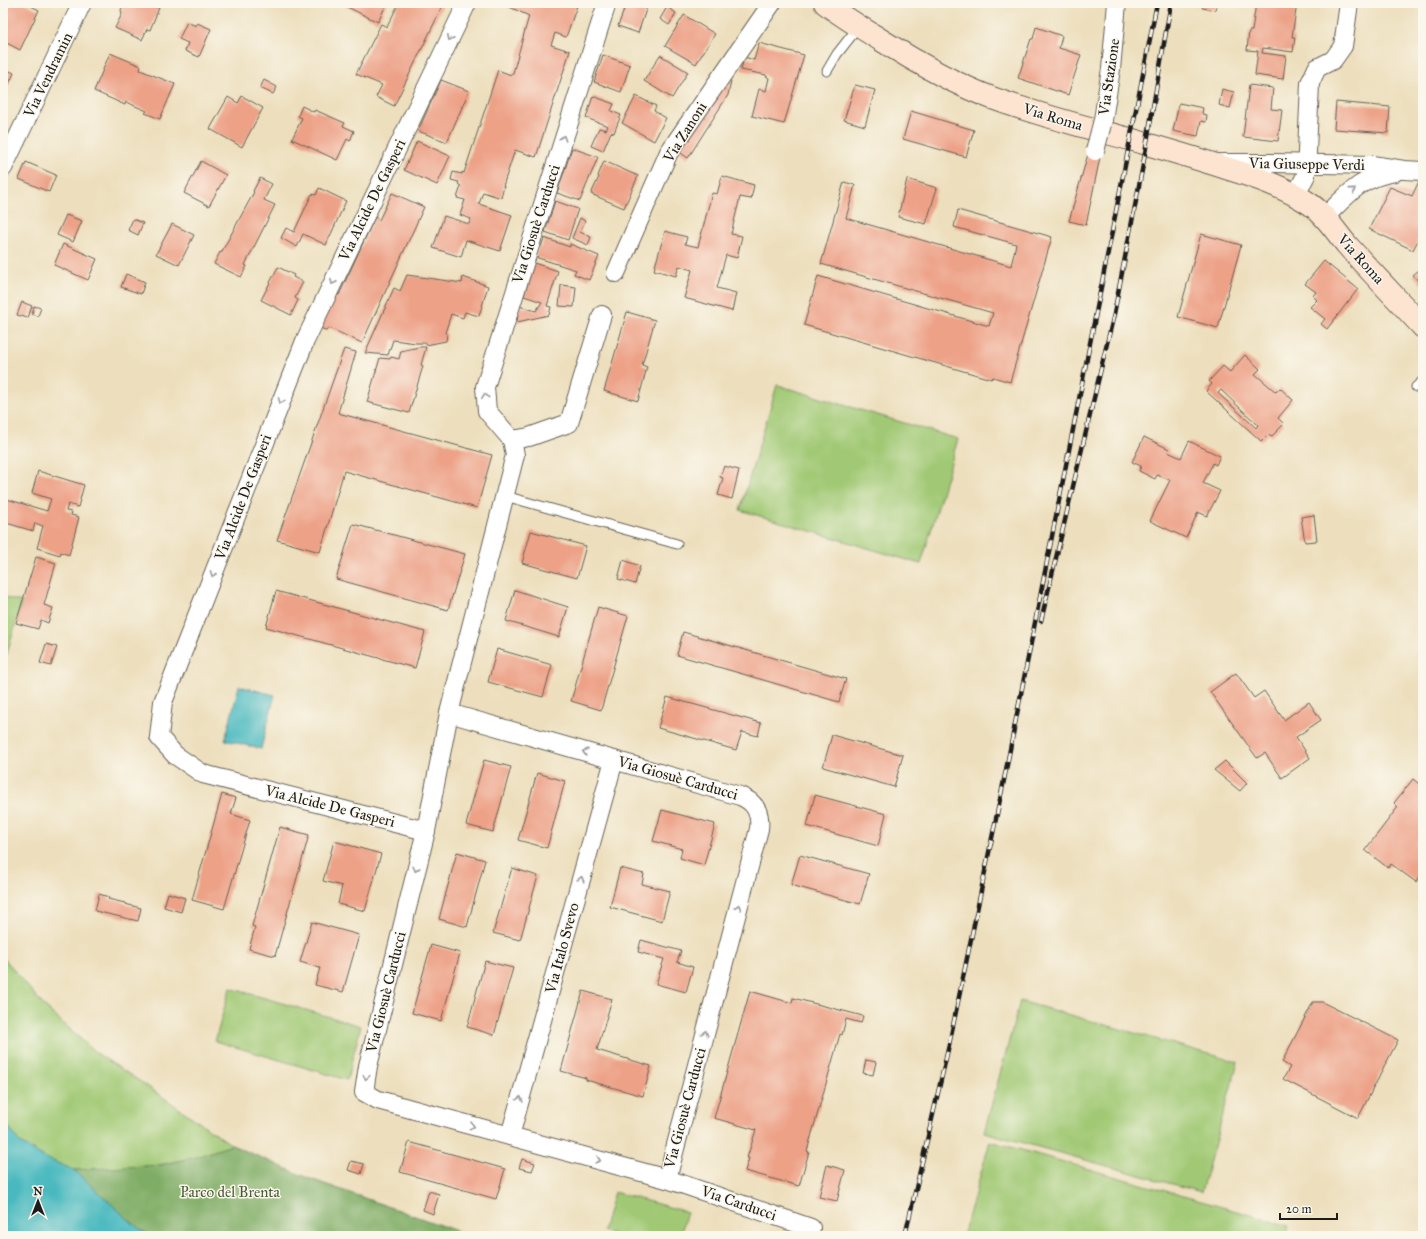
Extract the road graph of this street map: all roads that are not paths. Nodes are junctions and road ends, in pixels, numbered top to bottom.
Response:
1 (82, 3) edge
2 (467, 3) edge
3 (607, 3) edge
4 (772, 3) edge
5 (825, 3) edge
6 (1117, 3) edge
7 (1349, 3) edge
8 (859, 26) junction
9 (828, 71) dead end
10 (1095, 151) dead end
11 (1210, 163) junction
12 (1307, 164) junction
13 (3, 168) edge
14 (1404, 170) junction
15 (1423, 171) edge
16 (1296, 195) junction
17 (1325, 217) junction
18 (616, 273) dead end
19 (602, 315) dead end
20 (1423, 327) edge
21 (512, 440) junction
22 (505, 496) junction
23 (677, 544) dead end
24 (449, 713) junction
25 (614, 760) junction
26 (426, 831) junction
27 (510, 1136) junction
28 (667, 1179) junction
29 (811, 1228) dead end

1 - 13 street, Via Vendramin
2 -> 26 street, Via Alcide De Gasperi
21 -> 3 street, Via Giosuè Carducci
4 - 18 street, Via Zanoni
5 - 8 main road, Via Roma
6 - 10 street, Via Stazione, bridge
7 - 12 street
8 - 9 lane
8 - 11 main road, Via Roma
11 - 12 street, Via Giuseppe Verdi
11 - 16 main road, Via Roma
12 - 14 street, Via Giuseppe Verdi
12 - 16 street
14 - 15 street, Via Giuseppe Verdi
17 -> 14 street, Via Giuseppe Verdi
16 - 17 main road, Via Roma
17 - 20 main road, Via Roma
19 - 21 street
21 - 22 street, Via Giosuè Carducci
22 - 23 lane
22 - 24 street, Via Giosuè Carducci
25 -> 24 street, Via Giosuè Carducci
24 - 26 street, Via Giosuè Carducci
27 -> 25 street, Via Italo Svevo
28 -> 25 street, Via Giosuè Carducci
26 -> 27 street, Via Giosuè Carducci
27 -> 28 street, Via Giosuè Carducci
28 - 29 street, Via Carducci

